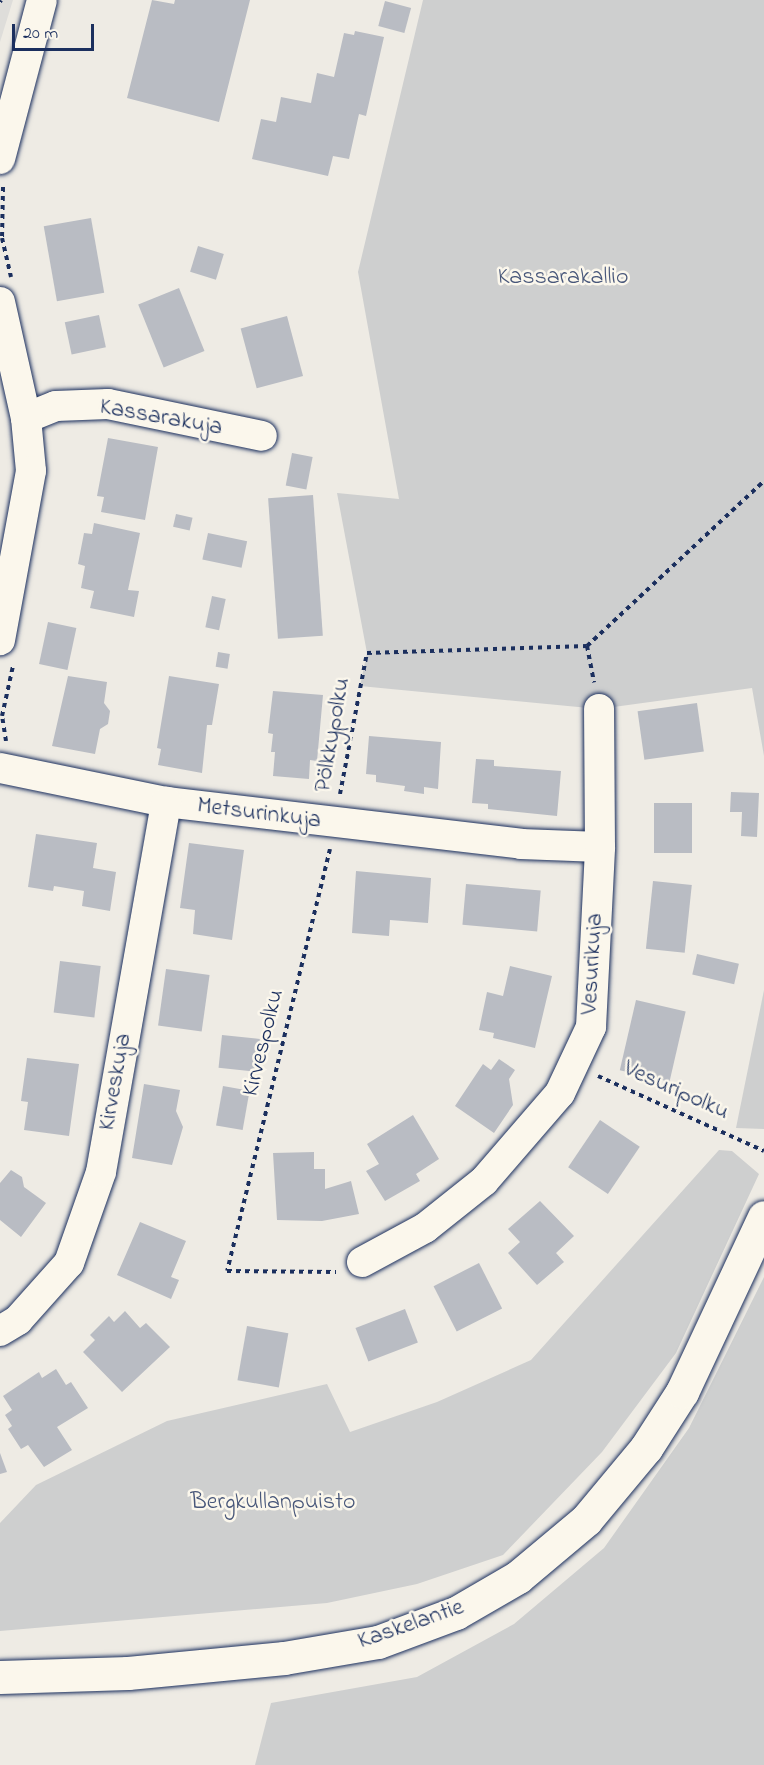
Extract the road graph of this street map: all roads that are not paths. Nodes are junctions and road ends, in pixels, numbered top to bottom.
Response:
1 (42, 0) edge
2 (0, 159) edge
3 (0, 302) edge
4 (26, 417) junction
5 (262, 436) dead end
6 (0, 640) edge
7 (599, 709) road end
8 (0, 768) edge
9 (166, 802) junction
10 (600, 847) junction
11 (764, 1217) edge
12 (362, 1262) road end
13 (0, 1331) edge
14 (0, 1677) edge

1 - 2 street
3 - 4 street
4 - 5 street, Kassarakuja
4 - 6 street
7 - 10 street, Vesurikuja
8 - 9 street, Metsurinkuja
9 - 10 street, Metsurinkuja
9 - 13 street, Kirveskuja
10 - 12 street, Vesurikuja
11 - 14 street, Kaskelantie

